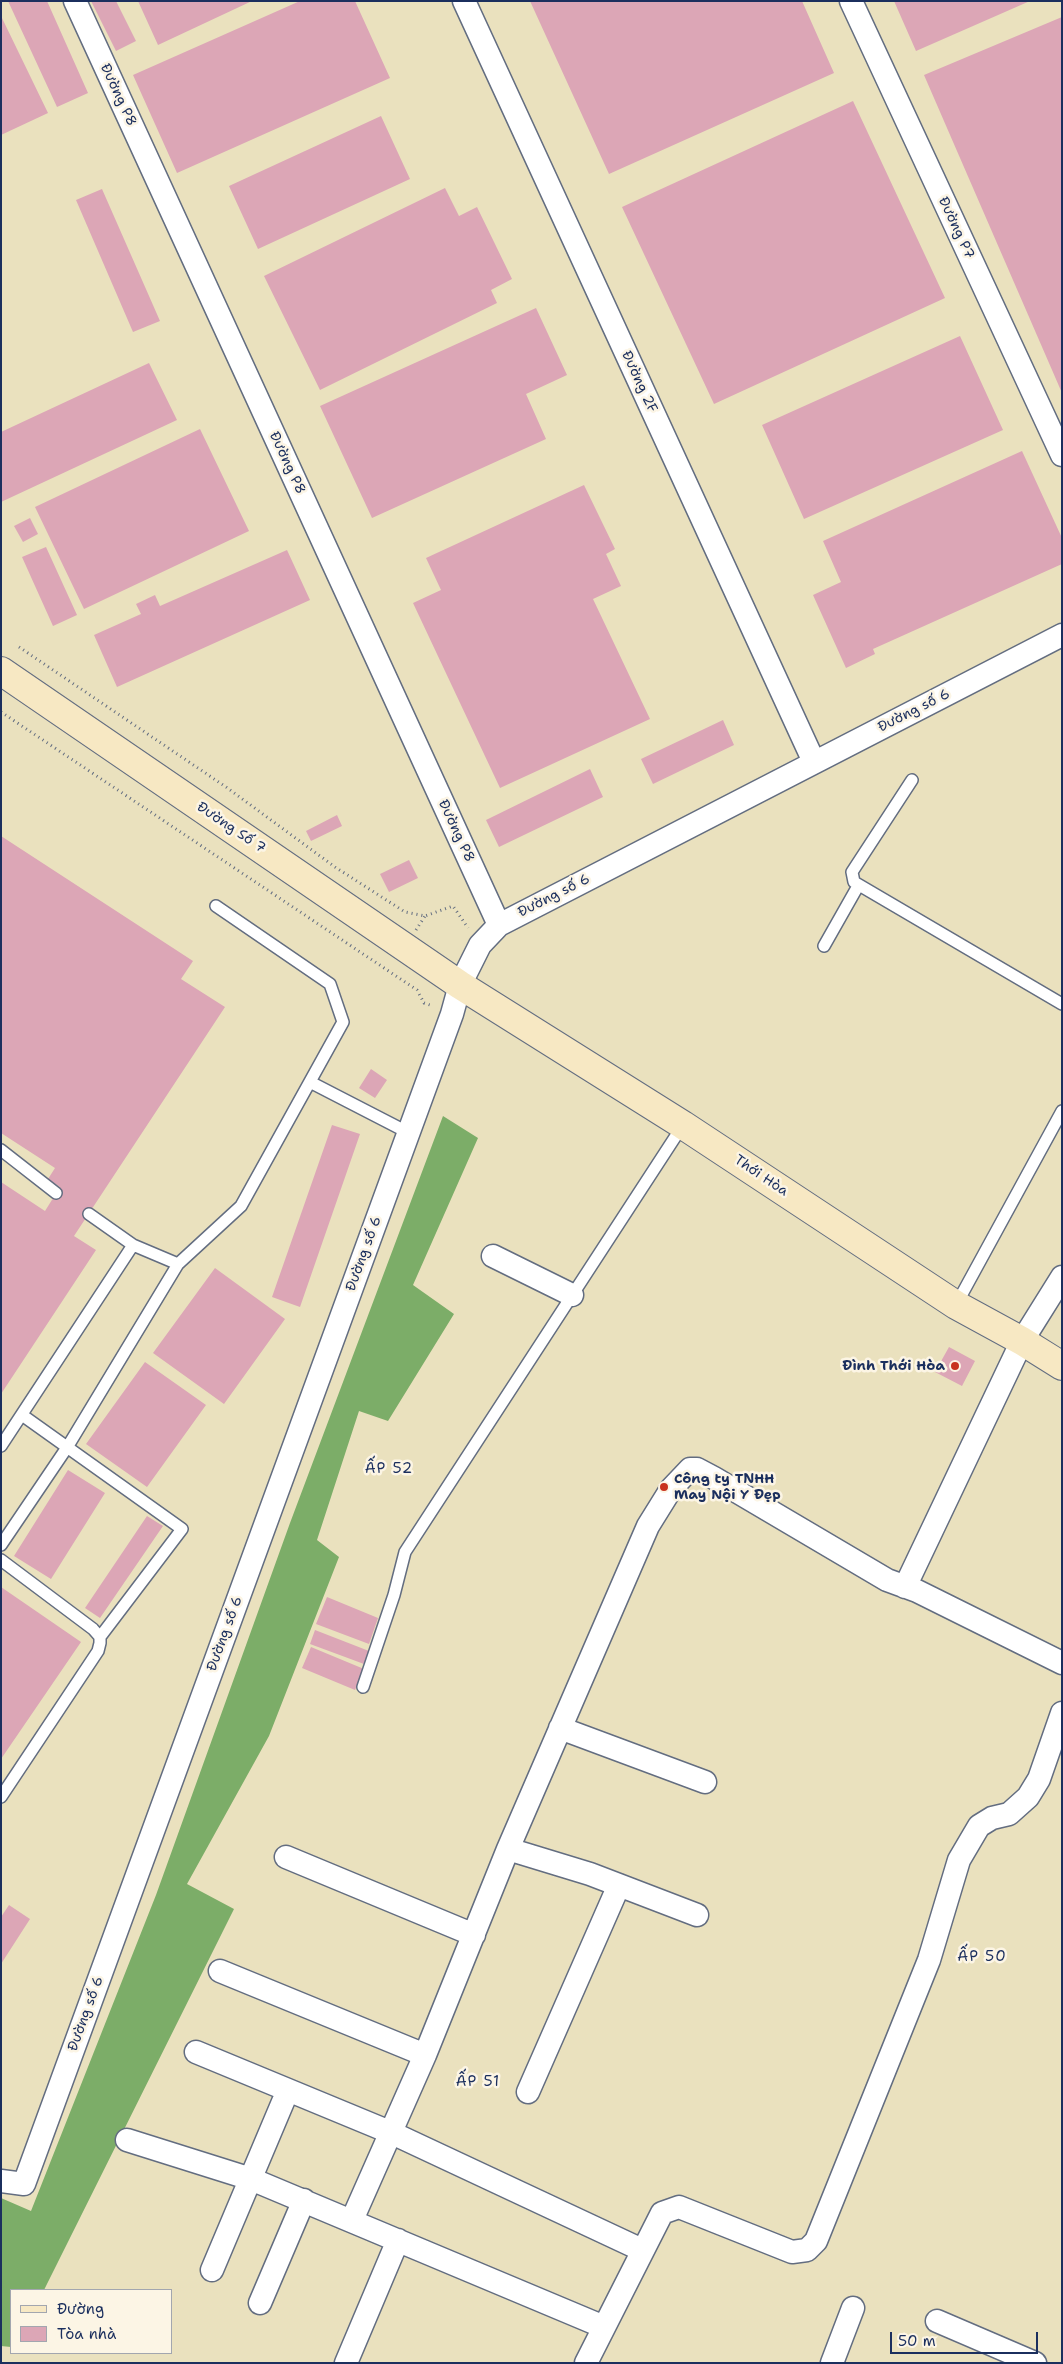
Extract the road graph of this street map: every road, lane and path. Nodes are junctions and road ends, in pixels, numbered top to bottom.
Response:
1 (75, 1) edge
2 (464, 1) edge
3 (851, 1) edge
4 (1062, 455) edge
5 (1062, 635) edge
6 (19, 647) dead end
7 (1, 671) edge
8 (1, 712) edge
9 (814, 762) junction
10 (912, 780) dead end
11 (858, 886) junction
12 (216, 906) dead end
13 (498, 925) junction
14 (480, 945) junction
15 (824, 946) dead end
16 (460, 984) junction
17 (1062, 1004) edge
18 (452, 1014) junction
19 (310, 1082) junction
20 (1062, 1111) edge
21 (683, 1124) junction
22 (409, 1132) junction
23 (1, 1150) edge
24 (56, 1193) dead end
25 (89, 1214) dead end
26 (133, 1245) junction
27 (492, 1256) dead end
28 (178, 1264) junction
29 (1062, 1277) edge
30 (572, 1296) junction
31 (956, 1305) junction
32 (1022, 1341) junction
33 (1062, 1366) edge
34 (22, 1415) junction
35 (1, 1446) edge
36 (68, 1446) junction
37 (1, 1545) edge
38 (1, 1560) edge
39 (906, 1587) junction
40 (100, 1637) junction
41 (1062, 1663) edge
42 (362, 1687) dead end
43 (1062, 1713) edge
44 (560, 1728) junction
45 (706, 1782) dead end
46 (1, 1797) edge
47 (508, 1849) junction
48 (286, 1857) dead end
49 (619, 1885) junction
50 (696, 1915) dead end
51 (474, 1935) junction
52 (220, 1971) dead end
53 (196, 2052) dead end
54 (425, 2055) junction
55 (288, 2090) junction
56 (528, 2092) dead end
57 (392, 2133) junction
58 (128, 2140) dead end
59 (251, 2179) junction
60 (1, 2182) edge
61 (304, 2200) junction
62 (352, 2220) junction
63 (398, 2240) junction
64 (642, 2250) junction
65 (212, 2270) dead end
66 (260, 2303) dead end
67 (853, 2308) dead end
68 (937, 2321) dead end
69 (604, 2327) junction
70 (346, 2363) edge
71 (586, 2363) edge
72 (832, 2363) edge
73 (1035, 2363) edge

1 - 13 street, Đường P8
2 - 9 street, Đường 2F
3 - 4 street, Đường P7
5 - 9 street, Đường số 6
6 - 14 path
7 - 16 street, Đường Số 7
8 - 18 path
9 - 13 street, Đường số 6
10 - 11 lane
11 - 15 lane
11 - 17 lane
12 - 19 lane
13 - 14 street, Đường số 6
14 - 16 street, Đường số 6
16 - 18 street, Đường số 6
16 - 21 street, Thới Hòa
18 - 22 street, Đường số 6
19 - 22 lane
19 - 28 lane
20 - 31 lane
21 - 30 lane
21 - 31 street, Thới Hòa
22 - 60 street, Đường số 6
23 - 24 lane
25 - 26 lane
26 - 28 lane
26 - 34 lane
27 - 30 street
28 - 36 lane
29 - 32 street
30 - 42 lane
31 - 32 street, Thới Hòa
32 - 33 street, Thới Hòa
32 - 39 street
34 - 35 lane
34 - 36 lane
36 - 37 lane
36 - 40 lane
38 - 40 lane
39 - 41 street
39 - 44 street
40 - 46 lane
43 - 64 street
44 - 45 street
44 - 47 street
47 - 49 street
47 - 51 street
48 - 51 street
49 - 50 street
49 - 56 street
51 - 54 street
52 - 54 street
53 - 55 street
54 - 57 street
55 - 57 street
55 - 59 street
57 - 62 street
57 - 64 street
58 - 59 street
59 - 61 street
59 - 65 street
61 - 62 street
61 - 66 street
62 - 63 street
63 - 69 street
63 - 70 street
64 - 69 street
67 - 72 street
68 - 73 street
69 - 71 street

